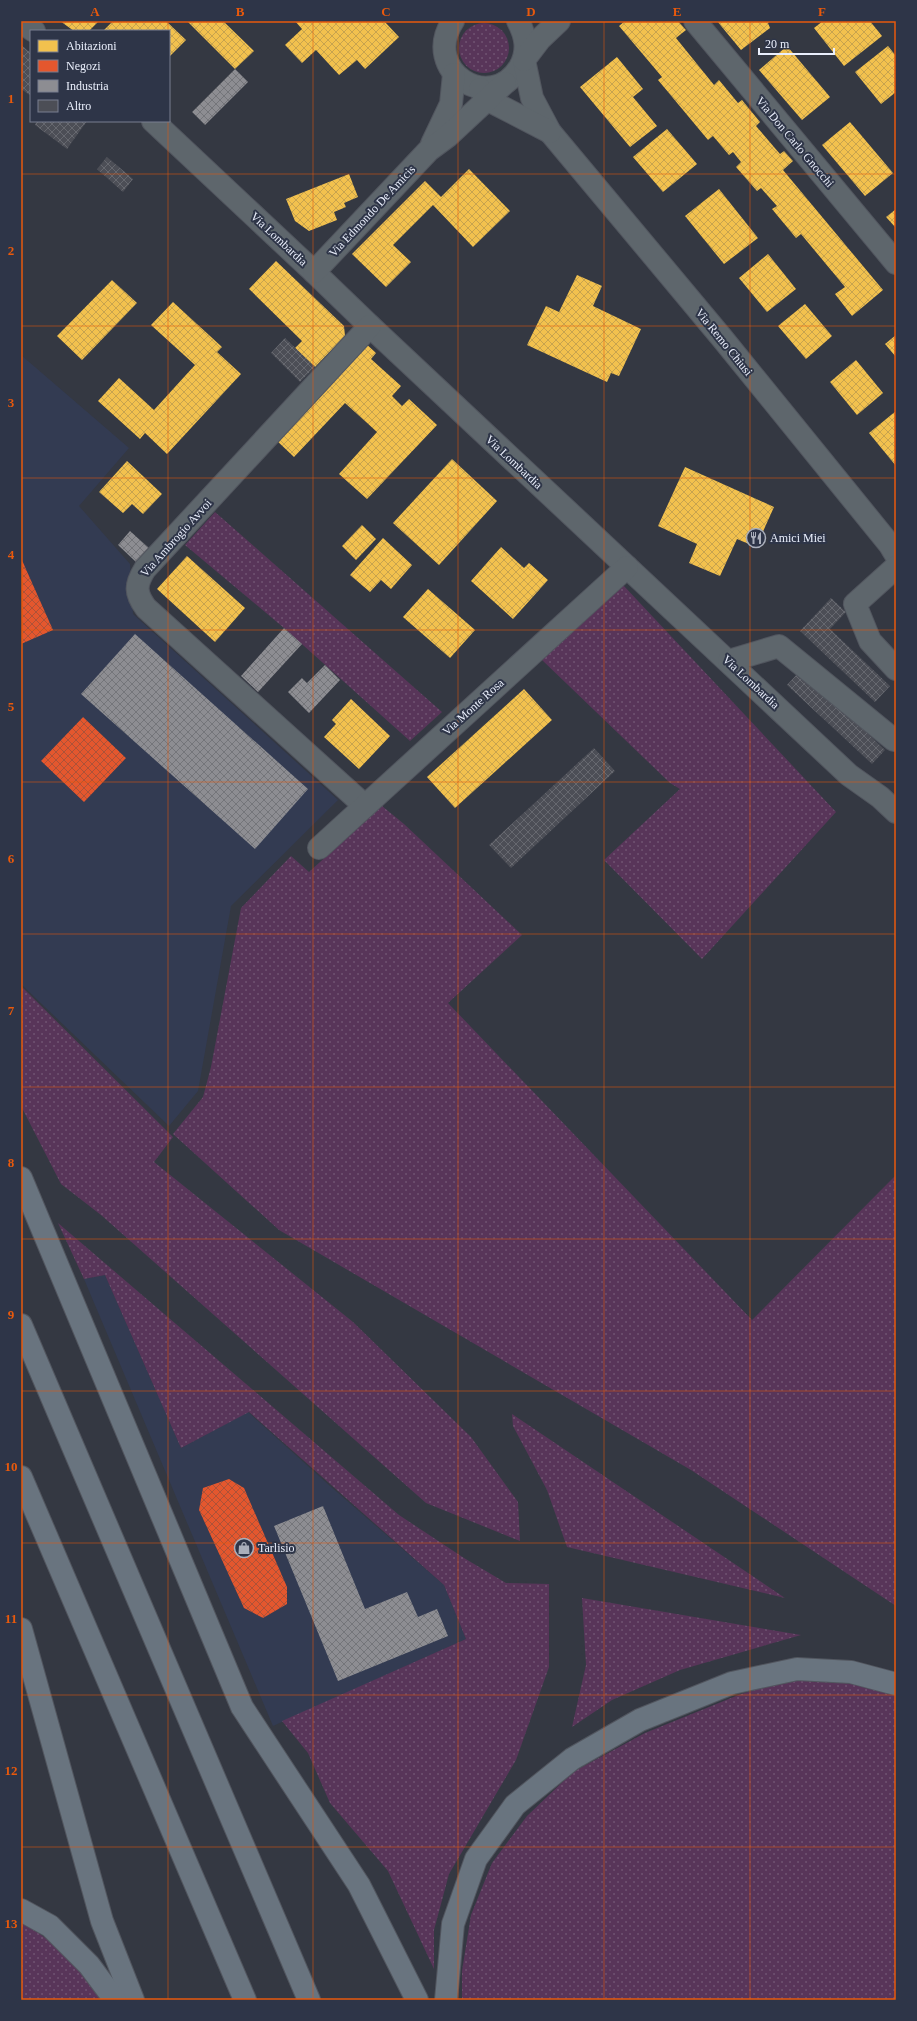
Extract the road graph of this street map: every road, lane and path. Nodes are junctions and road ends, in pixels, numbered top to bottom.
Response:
1 (518, 21) edge
2 (559, 21) edge
3 (695, 21) edge
4 (21, 22) edge
5 (447, 26) edge
6 (33, 30) edge
7 (524, 60) junction
8 (454, 74) junction
9 (484, 93) junction
10 (154, 122) edge
11 (550, 132) junction
12 (429, 150) junction
13 (896, 263) edge
14 (314, 272) junction
15 (370, 326) junction
16 (894, 547) edge
17 (627, 567) junction
18 (896, 567) edge
19 (729, 661) junction
20 (896, 669) edge
21 (896, 737) edge
22 (888, 797) edge
23 (365, 806) junction
24 (896, 812) edge
25 (319, 848) dead end
26 (21, 1178) edge
27 (21, 1325) edge
28 (21, 1477) edge
29 (21, 1629) edge
30 (896, 1684) edge
31 (21, 1910) edge
32 (115, 2000) edge
33 (133, 2000) edge
34 (245, 2000) edge
35 (309, 2000) edge
36 (417, 2000) edge
37 (446, 2000) edge

1 - 7 street, Via Remo Chiusi
2 - 7 street
3 - 13 street, Via Don Carlo Gnocchi
4 - 6 street
5 - 8 street
7 - 9 street, Via Edmondo De Amicis
7 - 11 street, Via Remo Chiusi
8 - 9 street, Via Remo Chiusi
8 - 12 street, Via Edmondo De Amicis
9 - 11 street, Via Remo Chiusi
9 - 12 street, Via Edmondo De Amicis
10 - 14 street, Via Lombardia
11 - 16 street, Via Remo Chiusi
12 - 14 street, Via Edmondo De Amicis
14 - 15 street, Via Lombardia
15 - 17 street, Via Lombardia
15 - 23 street, Via Ambrogio Avvoi
17 - 19 street, Via Lombardia
17 - 23 street, Via Monte Rosa
18 - 20 street
19 - 21 street
19 - 22 street, Via Lombardia
22 - 24 street, Via Lombardia
23 - 25 street, Via Monte Rosa
26 - 36 highway
27 - 35 highway
28 - 34 highway
29 - 33 highway
30 - 37 highway
31 - 32 highway

